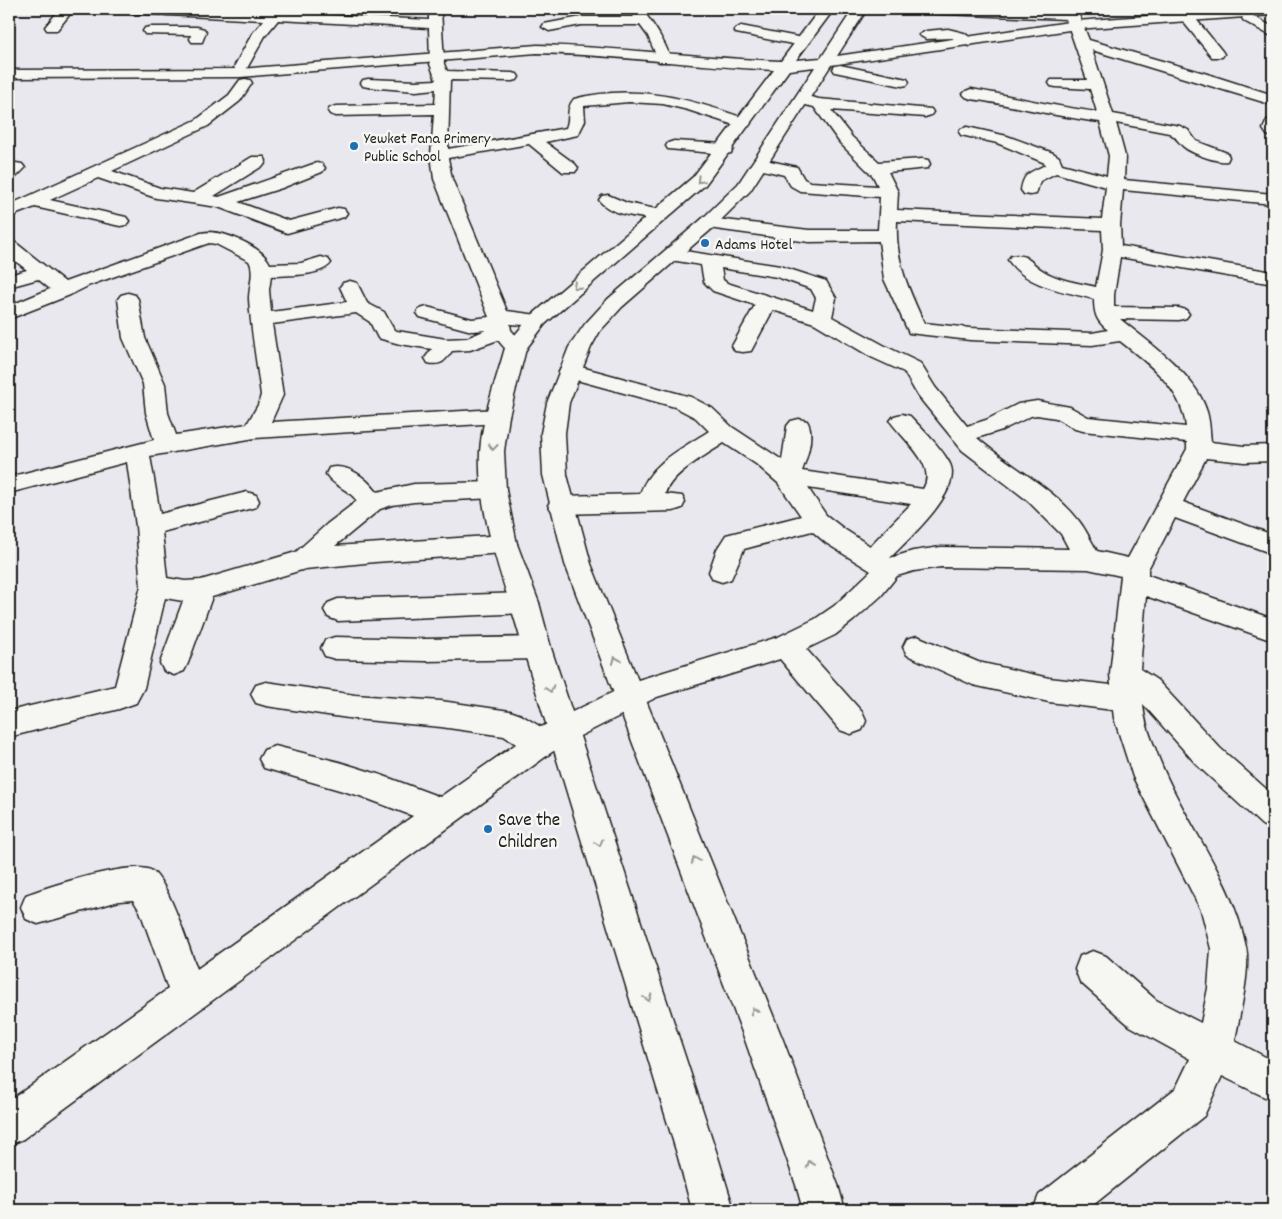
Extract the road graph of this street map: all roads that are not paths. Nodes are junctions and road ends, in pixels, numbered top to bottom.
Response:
1 (67, 9) edge
2 (131, 9) edge
3 (635, 9) edge
4 (827, 9) edge
5 (856, 9) edge
6 (921, 9) edge
7 (165, 10) junction
8 (1273, 11) edge
9 (578, 15) edge
10 (275, 16) junction
11 (435, 16) edge
12 (1273, 16) edge
13 (1249, 18) junction
14 (644, 21) junction
15 (1190, 21) junction
16 (1076, 25) edge
17 (52, 27) dead end
18 (741, 30) dead end
19 (1273, 33) edge
20 (259, 34) junction
21 (276, 35) dead end
22 (926, 35) dead end
23 (197, 39) dead end
24 (803, 42) junction
25 (969, 42) junction
26 (544, 49) junction
27 (1217, 54) dead end
28 (887, 56) junction
29 (664, 59) junction
30 (389, 65) junction
31 (755, 68) junction
32 (782, 69) junction
33 (440, 70) junction
34 (9, 72) edge
35 (243, 75) junction
36 (823, 76) junction
37 (512, 77) dead end
38 (9, 82) edge
39 (902, 82) dead end
40 (368, 83) dead end
41 (1056, 83) dead end
42 (1096, 85) junction
43 (971, 94) dead end
44 (1273, 100) edge
45 (443, 109) junction
46 (336, 111) dead end
47 (925, 112) dead end
48 (1107, 118) junction
49 (743, 123) junction
50 (1273, 123) edge
51 (967, 132) dead end
52 (1273, 132) edge
53 (532, 139) junction
54 (674, 146) dead end
55 (725, 149) junction
56 (439, 155) junction
57 (1221, 157) dead end
58 (258, 161) dead end
59 (761, 164) junction
60 (922, 164) dead end
61 (1054, 166) junction
62 (316, 168) dead end
63 (569, 168) dead end
64 (874, 168) junction
65 (96, 172) junction
66 (1115, 184) junction
67 (1030, 190) dead end
68 (889, 192) junction
69 (197, 199) junction
70 (1273, 199) edge
71 (608, 200) dead end
72 (33, 201) junction
73 (220, 202) junction
74 (9, 212) edge
75 (338, 213) dead end
76 (659, 215) junction
77 (120, 221) dead end
78 (708, 223) junction
79 (888, 225) junction
80 (1112, 238) junction
81 (9, 248) edge
82 (1018, 260) dead end
83 (641, 261) junction
84 (321, 262) dead end
85 (710, 262) junction
86 (262, 270) junction
87 (42, 272) junction
88 (1273, 278) edge
89 (9, 281) edge
90 (350, 288) dead end
91 (63, 291) junction
92 (128, 299) dead end
93 (767, 302) junction
94 (1104, 304) junction
95 (359, 307) junction
96 (9, 313) edge
97 (427, 313) dead end
98 (1180, 314) dead end
99 (820, 319) junction
100 (263, 320) junction
101 (538, 320) junction
102 (916, 329) junction
103 (503, 330) junction
104 (1124, 334) junction
105 (743, 346) dead end
106 (912, 368) junction
107 (570, 371) junction
108 (498, 416) junction
109 (902, 421) dead end
110 (799, 426) dead end
111 (255, 430) junction
112 (724, 432) junction
113 (963, 435) junction
114 (1199, 442) junction
115 (167, 444) junction
116 (138, 451) junction
117 (1273, 453) edge
118 (338, 474) dead end
119 (787, 477) junction
120 (9, 484) edge
121 (494, 490) junction
122 (929, 498) junction
123 (247, 501) dead end
124 (371, 504) junction
125 (562, 505) junction
126 (1169, 506) junction
127 (817, 521) junction
128 (149, 526) junction
129 (504, 544) junction
130 (1273, 544) edge
131 (305, 559) junction
132 (1088, 559) junction
133 (880, 564) junction
134 (722, 572) dead end
135 (1134, 575) junction
136 (154, 586) junction
137 (201, 590) junction
138 (525, 603) junction
139 (338, 610) dead end
140 (1273, 630) edge
141 (786, 646) junction
142 (917, 647) dead end
143 (335, 648) dead end
144 (537, 648) junction
145 (174, 663) dead end
146 (1126, 687) junction
147 (266, 694) dead end
148 (631, 696) junction
149 (851, 721) dead end
150 (9, 724) edge
151 (552, 736) junction
152 (274, 759) dead end
153 (442, 814) junction
154 (1273, 815) edge
155 (38, 907) dead end
156 (1093, 969) dead end
157 (189, 996) junction
158 (1214, 1050) junction
159 (1273, 1082) edge
160 (9, 1125) edge
161 (712, 1210) edge
162 (824, 1210) edge
163 (1054, 1210) edge

1 - 17 street
2 - 7 street
3 - 14 street
4 - 24 street
5 - 36 street
6 - 16 street
7 - 10 street
7 - 23 street
8 - 16 street
9 - 14 street
9 - 26 street
10 - 11 street
10 - 20 street
11 - 33 street
12 - 13 street
13 - 15 street
13 - 19 street
14 - 29 street
15 - 16 street
15 - 27 street
16 - 25 street
16 - 28 street
16 - 42 street
16 - 44 street
18 - 24 street
20 - 21 street
20 - 35 street
22 - 25 street
24 - 32 street
25 - 28 street
26 - 29 street
26 - 33 street
28 - 36 street
28 - 36 street
29 - 31 street
30 - 33 street
30 - 34 street
30 - 35 street
30 - 38 street
31 - 32 street
31 - 32 street
31 - 33 street
32 - 36 street
32 - 49 street
33 - 37 street
33 - 40 street
33 - 45 street
34 - 35 street
35 - 38 street
35 - 65 street
36 - 39 street
36 - 47 street
36 - 59 street
36 - 64 street
41 - 42 street
42 - 48 street
43 - 48 street
45 - 46 street
45 - 56 street
48 - 57 street
48 - 66 street
49 - 53 street
49 - 55 street
50 - 52 street
51 - 61 street
53 - 56 street
53 - 63 street
54 - 55 street
55 -> 76 street
56 - 103 street
58 - 69 street
59 - 68 street
59 - 78 street
60 - 64 street
61 - 66 street
61 - 67 street
62 - 73 street
64 - 68 street
65 - 69 street
65 - 72 street
66 - 70 street
66 - 80 street
68 - 79 street
69 - 73 street
71 - 76 street
72 - 74 street
72 - 77 street
73 - 75 street
76 - 83 street
78 - 79 street
78 - 83 street
79 - 80 street
79 - 102 street
80 - 88 street
80 - 94 street
81 - 87 street
82 - 94 street
83 - 85 street
83 -> 101 street
83 - 107 street
84 - 86 street
85 - 93 street
85 - 99 street
86 - 91 street
86 - 100 street
87 - 89 street
87 - 91 street
90 - 95 street
91 - 96 street
92 - 115 street
93 - 99 street
93 - 105 street
94 - 98 street
94 - 104 street
95 - 100 street
95 - 103 street
97 - 103 street
99 - 106 street
100 - 111 street
101 - 103 street
101 - 103 street
102 - 104 street
102 - 106 street
103 - 108 street
104 - 114 street
106 - 113 street
107 - 112 street
107 - 125 street
108 - 111 street
108 -> 121 street
109 - 122 street
110 - 119 street
111 - 115 street
112 - 119 street
112 - 125 street
113 - 114 street
113 - 132 street
114 - 117 street
114 - 126 street
115 - 116 street
116 - 120 street
116 - 128 street
118 - 124 street
119 - 122 street
119 - 127 street
121 - 124 street
121 - 129 street
122 - 133 street
123 - 128 street
124 - 131 street
148 -> 125 street
126 - 130 street
126 - 135 street
127 - 133 street
127 - 134 street
128 - 136 street
129 - 131 street
129 - 138 street
131 - 137 street
132 - 133 street
132 - 135 street
133 - 141 street
135 - 140 street
135 - 146 street
136 - 137 street
136 - 150 street
137 - 145 street
138 - 139 street
138 - 144 street
141 - 148 street
141 - 149 street
142 - 146 street
143 - 144 street
144 -> 151 street
146 - 154 street
146 - 158 street
147 - 151 street
148 - 151 street
162 -> 148 street
151 - 153 street
151 -> 161 street
152 - 153 street
153 - 157 street
155 - 157 street
156 - 158 street
157 - 160 street
158 - 159 street
158 - 163 street

